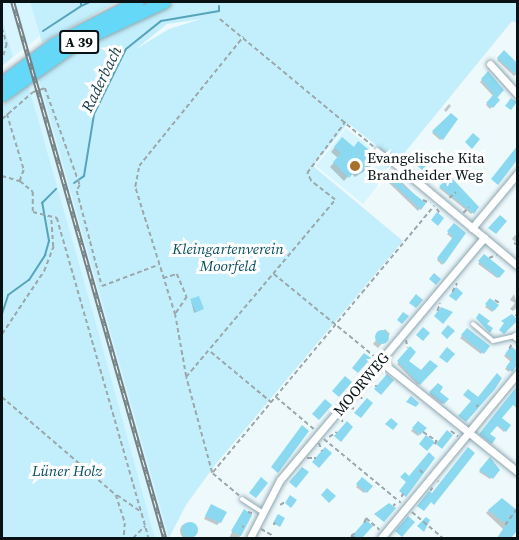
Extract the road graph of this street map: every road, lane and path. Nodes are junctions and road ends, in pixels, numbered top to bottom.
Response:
1 (138, 2) edge
2 (165, 2) edge
3 (220, 19) dead end
4 (2, 28) edge
5 (243, 37) junction
6 (2, 60) edge
7 (490, 64) dead end
8 (2, 83) edge
9 (518, 95) edge
10 (2, 96) edge
11 (6, 113) junction
12 (2, 118) edge
13 (345, 122) junction
14 (378, 150) joint
15 (390, 159) joint
16 (518, 173) edge
17 (2, 176) edge
18 (20, 181) junction
19 (456, 192) dead end
20 (423, 200) dead end
21 (430, 204) dead end
22 (440, 205) junction
23 (441, 215) dead end
24 (51, 217) junction
25 (472, 228) junction
26 (484, 238) junction
27 (514, 243) dead end
28 (518, 245) edge
29 (159, 265) junction
30 (518, 266) edge
31 (273, 273) junction
32 (163, 278) junction
33 (457, 284) dead end
34 (452, 292) dead end
35 (495, 300) dead end
36 (440, 304) dead end
37 (501, 304) dead end
38 (438, 311) dead end
39 (518, 314) edge
40 (175, 315) junction
41 (515, 316) dead end
42 (336, 324) junction
43 (473, 324) dead end
44 (2, 334) edge
45 (516, 337) edge
46 (509, 349) dead end
47 (210, 351) junction
48 (380, 361) junction
49 (518, 373) edge
50 (186, 377) junction
51 (364, 381) junction
52 (377, 386) dead end
53 (2, 397) edge
54 (275, 397) junction
55 (271, 402) junction
56 (337, 432) dead end
57 (423, 432) dead end
58 (319, 434) junction
59 (467, 434) junction
60 (329, 437) dead end
61 (434, 446) dead end
62 (420, 470) dead end
63 (212, 472) junction
64 (518, 472) edge
65 (423, 473) dead end
66 (432, 488) dead end
67 (430, 491) dead end
68 (403, 494) dead end
69 (116, 495) junction
70 (401, 497) dead end
71 (242, 499) joint
72 (285, 502) dead end
73 (395, 504) dead end
74 (280, 505) dead end
75 (393, 506) dead end
76 (407, 507) junction
77 (518, 507) edge
78 (142, 512) junction
79 (248, 512) dead end
80 (261, 514) junction
81 (364, 523) dead end
82 (145, 525) junction
83 (505, 525) dead end
84 (255, 526) junction
85 (355, 533) dead end
86 (272, 535) dead end
87 (383, 536) edge
88 (124, 538) edge
89 (134, 538) edge
90 (149, 538) edge
91 (250, 538) edge
92 (354, 538) edge
93 (443, 538) edge

1 - 8 highway, A 39
2 - 10 highway, A 39
3 - 5 path
4 - 6 path
5 - 13 path
5 - 29 path
7 - 9 street
11 - 12 path
11 - 18 path
11 - 29 path
13 - 14 path
13 - 31 path
14 - 15 lane
15 - 22 street
16 - 25 street
17 - 18 path
18 - 24 path
19 - 22 path
20 - 21 path
22 - 23 path
22 - 25 street
22 - 42 path
24 - 44 path
24 - 78 path
25 - 26 street
26 - 30 street
26 - 48 street, MOORWEG
27 - 28 path
29 - 32 path
31 - 42 path
31 - 47 path
32 - 40 path
32 - 40 path
33 - 34 path
35 - 37 path
36 - 38 path
39 - 41 path
40 - 50 path
42 - 48 path
42 - 54 path
43 - 45 lane
45 - 46 path
47 - 50 path
47 - 55 path
48 - 51 street, MOORWEG
48 - 59 street
49 - 59 street
50 - 63 path
51 - 52 path
51 - 58 street, MOORWEG
53 - 69 path
54 - 55 path
54 - 58 path
55 - 63 path
56 - 60 path
57 - 61 path
58 - 76 path
58 - 80 street, MOORWEG
59 - 64 street
59 - 76 street
62 - 65 path
63 - 71 path
66 - 67 path
68 - 70 path
69 - 78 path
69 - 88 path
71 - 80 lane
72 - 74 path
73 - 75 path
76 - 87 street
76 - 93 path
77 - 83 path
78 - 82 path
79 - 80 path
80 - 84 street, MOORWEG
81 - 87 path
82 - 89 path
82 - 90 path
84 - 86 path
84 - 91 street, MOORWEG
85 - 92 path

